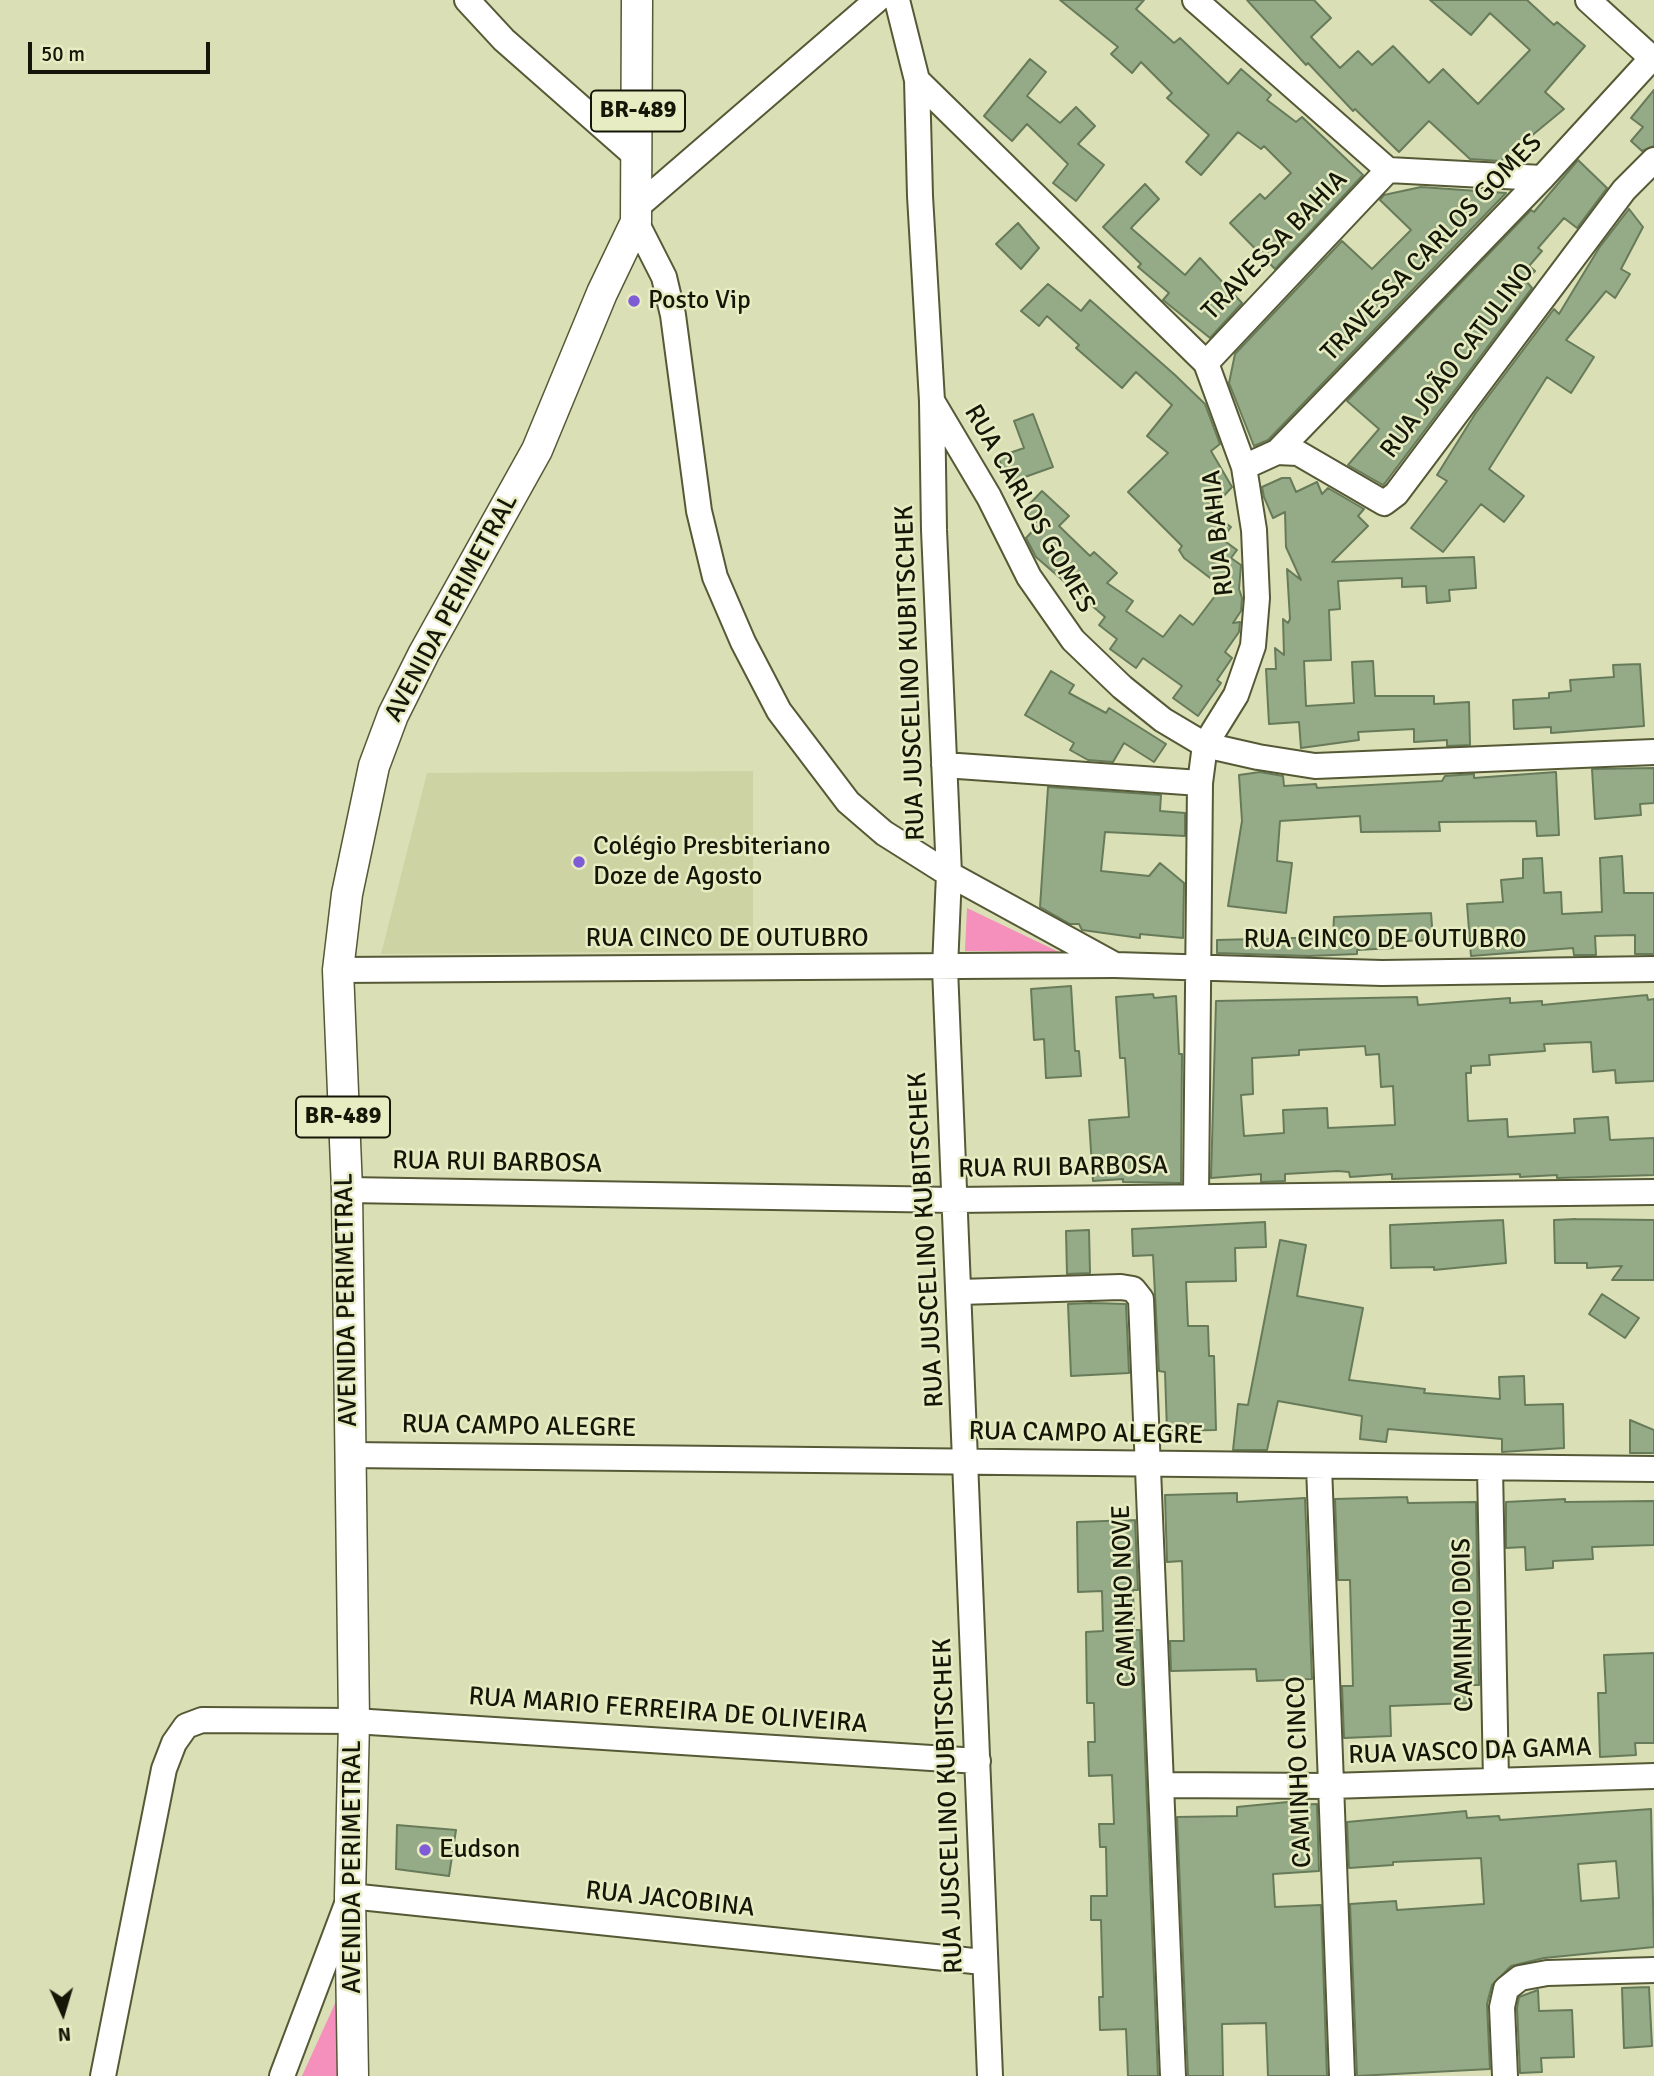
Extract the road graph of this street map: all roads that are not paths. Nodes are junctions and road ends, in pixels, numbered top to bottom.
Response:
1 (467, 0) edge
2 (637, 0) edge
3 (877, 0) edge
4 (897, 0) edge
5 (1195, 0) edge
6 (1588, 0) edge
7 (1653, 59) edge
8 (917, 80) junction
9 (638, 158) junction
10 (1654, 160) edge
11 (1388, 170) junction
12 (1542, 178) junction
13 (637, 215) junction
14 (1206, 363) junction
15 (932, 401) junction
16 (1277, 452) junction
17 (1244, 467) junction
18 (1205, 745) junction
19 (1654, 752) edge
20 (944, 765) junction
21 (1200, 783) junction
22 (949, 874) junction
23 (1115, 965) junction
24 (945, 968) junction
25 (1197, 969) junction
26 (1654, 969) edge
27 (338, 970) junction
28 (347, 1190) junction
29 (1654, 1192) edge
30 (1196, 1196) junction
31 (954, 1200) junction
32 (960, 1292) junction
33 (349, 1455) junction
34 (967, 1462) junction
35 (1149, 1464) junction
36 (1318, 1466) junction
37 (1490, 1468) junction
38 (1654, 1469) edge
39 (354, 1721) junction
40 (978, 1761) junction
41 (1654, 1776) edge
42 (1496, 1781) junction
43 (1163, 1785) junction
44 (1330, 1786) junction
45 (349, 1896) junction
46 (984, 1962) junction
47 (1654, 1970) edge
48 (103, 2076) edge
49 (282, 2076) edge
50 (353, 2076) edge
51 (990, 2076) edge
52 (1173, 2076) edge
53 (1342, 2076) edge
54 (1505, 2076) edge

1 - 9 street
2 - 9 main road, AVENIDA PERIMETRAL / BR-489
3 - 13 street
4 - 8 street, RUA CARLOS GOMES
5 - 11 street
6 - 7 street
7 - 12 street, TRAVESSA CARLOS GOMES
8 - 14 street, RUA BAHIA
8 - 15 street, RUA CARLOS GOMES
9 - 13 main road, AVENIDA PERIMETRAL / BR-489
10 - 16 street, RUA JOÃO CATULINO
11 - 12 street
11 - 14 street, TRAVESSA BAHIA
12 - 16 street, TRAVESSA CARLOS GOMES
13 - 22 street, RUA CINCO DE OUTUBRO
13 - 27 main road, AVENIDA PERIMETRAL / BR-489
14 - 17 street, RUA BAHIA
15 - 18 street, RUA CARLOS GOMES
15 - 20 street, RUA JUSCELINO KUBITSCHEK
16 - 17 street, TRAVESSA CARLOS GOMES
17 - 18 street, RUA BAHIA
18 - 19 street, RUA CARLOS GOMES
18 - 21 street, RUA BAHIA
20 - 21 street
20 - 22 street, RUA JUSCELINO KUBITSCHEK
21 - 25 street, RUA BAHIA
22 - 23 street, RUA CINCO DE OUTUBRO
22 - 24 street, RUA JUSCELINO KUBITSCHEK
23 - 24 street, RUA CINCO DE OUTUBRO
23 - 25 street, RUA CINCO DE OUTUBRO
24 - 27 street, RUA CINCO DE OUTUBRO
24 - 31 street, RUA JUSCELINO KUBITSCHEK
25 - 26 street, RUA CINCO DE OUTUBRO
25 - 30 street, RUA BAHIA
27 - 28 main road, AVENIDA PERIMETRAL / BR-489
28 - 31 street, RUA RUI BARBOSA
28 - 33 main road, AVENIDA PERIMETRAL / BR-489
29 - 30 street, RUA RUI BARBOSA
30 - 31 street, RUA RUI BARBOSA
31 - 32 street, RUA JUSCELINO KUBITSCHEK
32 - 34 street, RUA JUSCELINO KUBITSCHEK
32 - 35 street, CAMINHO NOVE
33 - 34 street, RUA CAMPO ALEGRE
33 - 39 main road, AVENIDA PERIMETRAL / BR-489
34 - 35 street, RUA CAMPO ALEGRE
34 - 40 street, RUA JUSCELINO KUBITSCHEK
35 - 36 street, RUA CAMPO ALEGRE
35 - 43 street, CAMINHO NOVE
36 - 37 street, RUA CAMPO ALEGRE
36 - 44 street, CAMINHO CINCO
37 - 38 street, RUA CAMPO ALEGRE
37 - 42 street, CAMINHO DOIS
39 - 40 street, RUA MARIO FERREIRA DE OLIVEIRA
39 - 45 main road, AVENIDA PERIMETRAL / BR-489
39 - 48 street, RUA MARIO FERREIRA DE OLIVEIRA
40 - 46 street, RUA JUSCELINO KUBITSCHEK
41 - 42 street, RUA VASCO DA GAMA
42 - 44 street, RUA VASCO DA GAMA
43 - 44 street, RUA VASCO DA GAMA
43 - 52 street, CAMINHO NOVE
44 - 53 street, CAMINHO CINCO
45 - 46 street, RUA JACOBINA
45 - 49 street
45 - 50 main road, AVENIDA PERIMETRAL / BR-489
46 - 51 street, RUA JUSCELINO KUBITSCHEK
47 - 54 street

